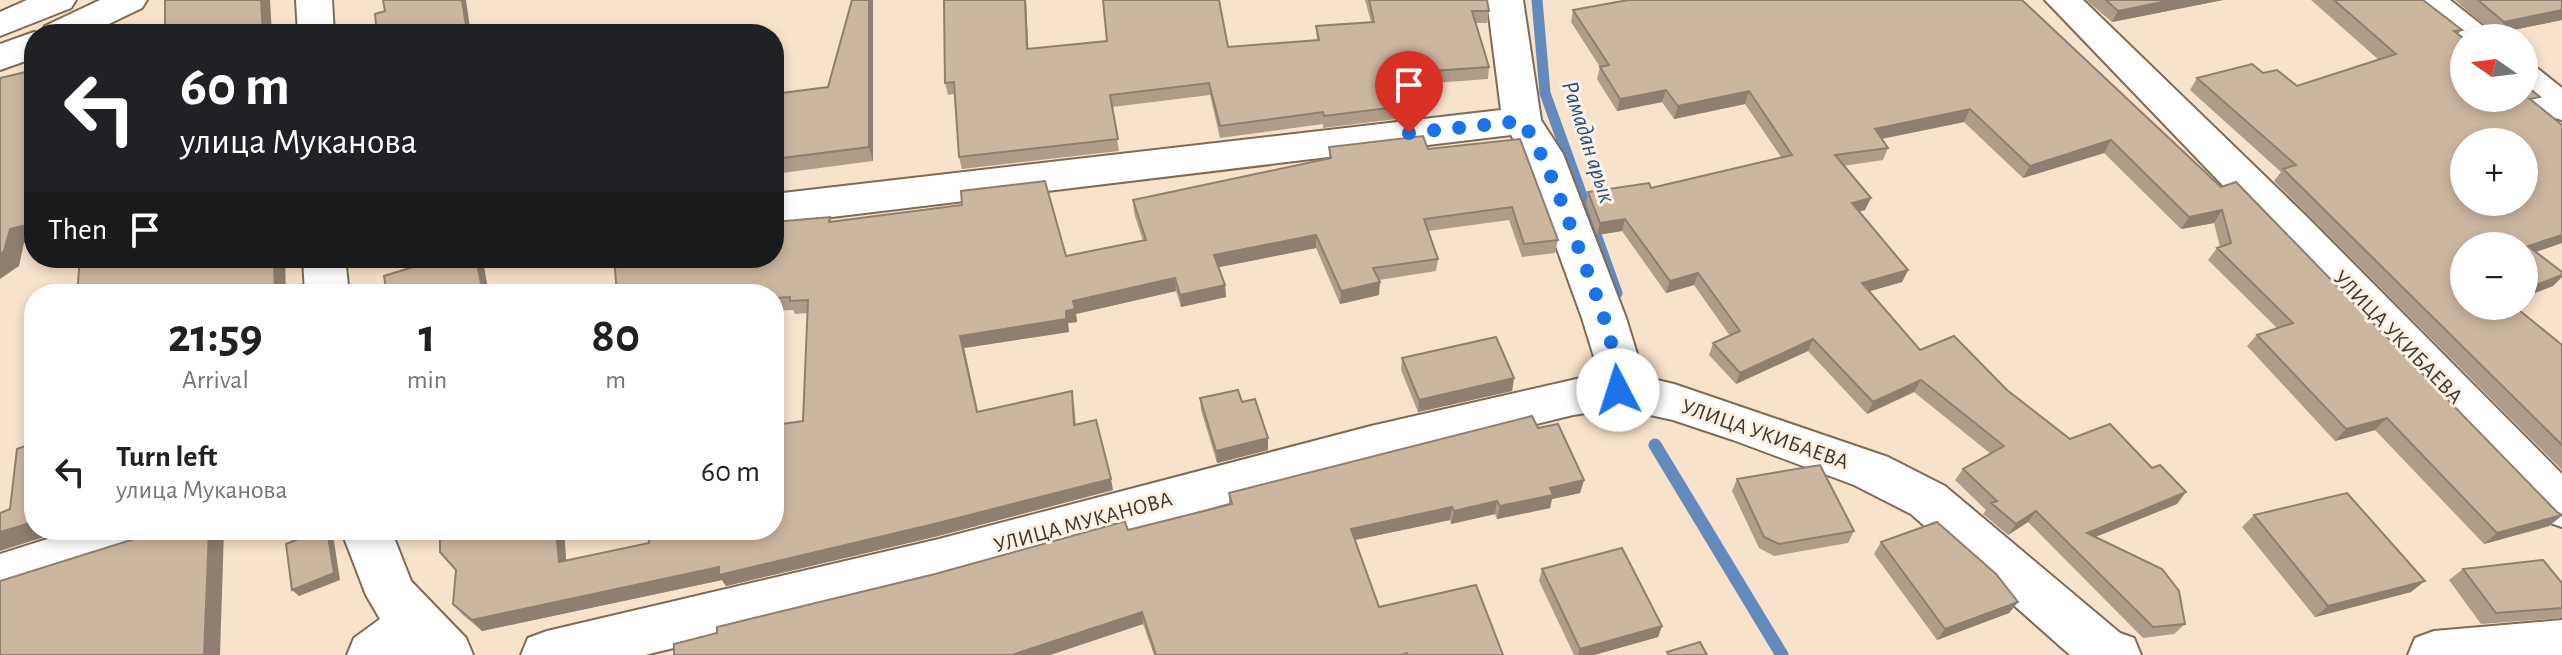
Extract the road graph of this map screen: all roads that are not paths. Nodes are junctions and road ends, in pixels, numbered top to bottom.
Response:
1 (58, 0) edge
2 (129, 0) edge
3 (314, 0) edge
4 (1505, 0) edge
5 (2063, 0) edge
6 (2427, 0) edge
7 (79, 24) edge
8 (315, 24) edge
9 (2457, 24) edge
10 (0, 25) edge
11 (24, 48) edge
12 (0, 58) edge
13 (2538, 88) edge
14 (2562, 107) edge
15 (1522, 121) junction
16 (784, 208) edge
17 (1618, 390) junction
18 (2562, 506) edge
19 (113, 540) edge
20 (370, 540) edge
21 (0, 576) edge
22 (431, 639) edge
23 (2562, 644) edge
24 (373, 655) edge
25 (547, 655) edge
26 (2115, 655) edge
27 (2434, 655) edge

1 - 10 street
2 - 7 street
3 - 8 street
4 - 15 street
5 - 18 street, УЛИЦА УКИБАЕВА
6 - 9 street
11 - 12 street
13 - 14 street
15 - 16 street
15 - 17 street
17 - 25 street, УЛИЦА МУКАНОВА
17 - 26 street, УЛИЦА УКИБАЕВА
19 - 21 street
20 - 22 street
22 - 24 street
23 - 27 street

